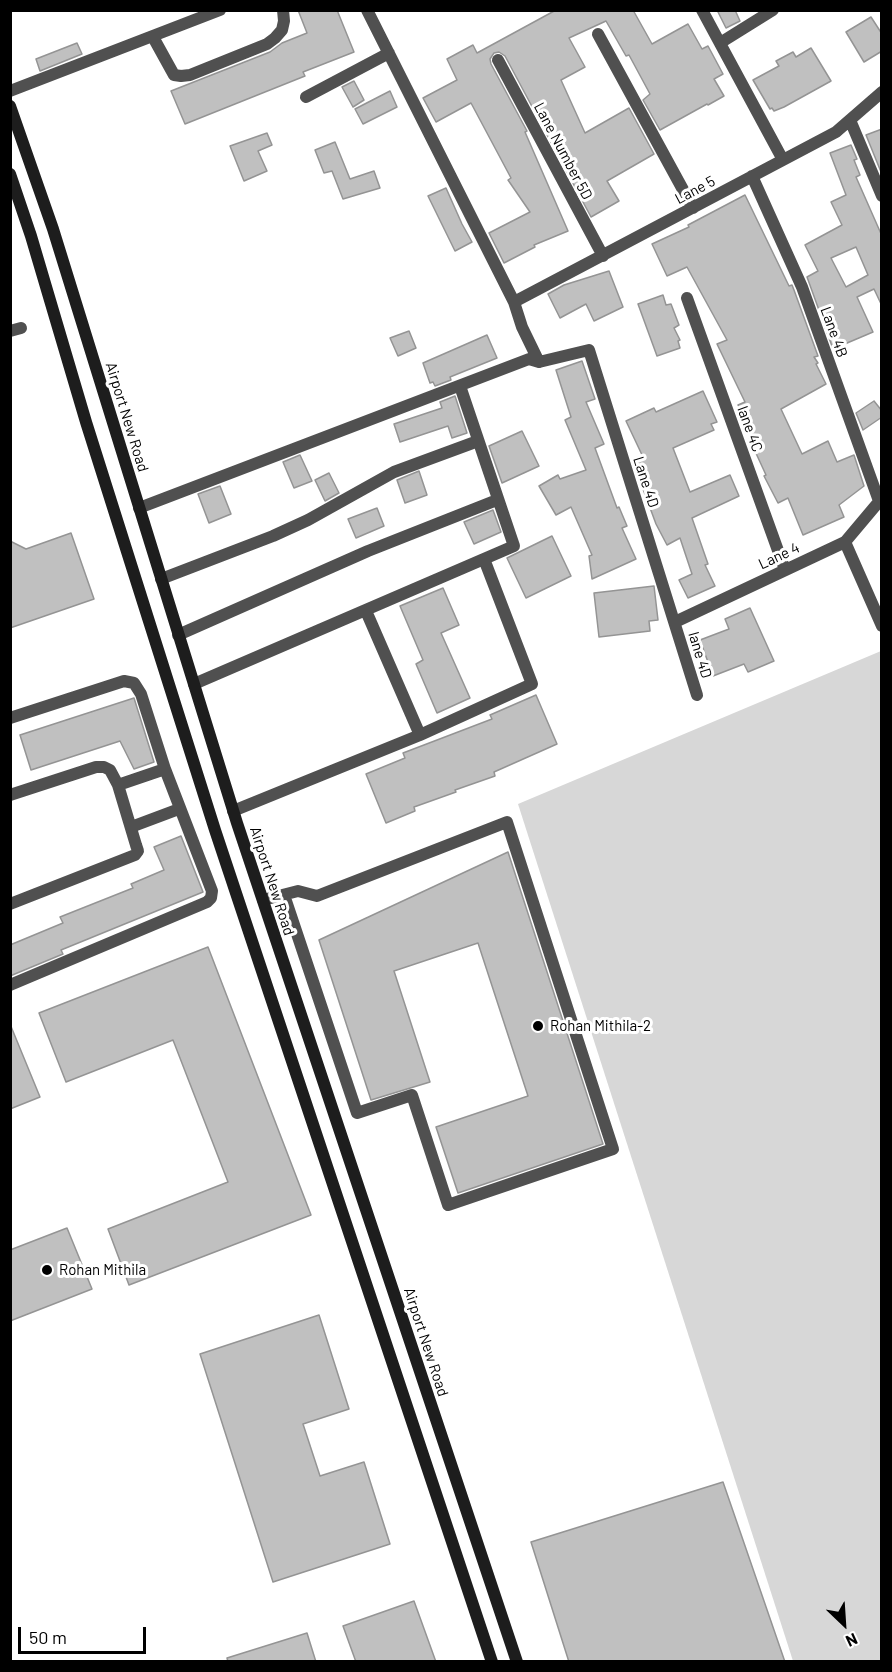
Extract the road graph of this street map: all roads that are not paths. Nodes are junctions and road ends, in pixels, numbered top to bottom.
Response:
1 (220, 10) edge
2 (283, 10) edge
3 (367, 10) edge
4 (702, 10) edge
5 (773, 10) edge
6 (598, 34) dead end
7 (153, 37) junction
8 (720, 43) junction
9 (389, 53) junction
10 (498, 60) dead end
11 (10, 91) edge
12 (882, 92) edge
13 (306, 98) dead end
14 (10, 106) edge
15 (850, 120) junction
16 (783, 160) junction
17 (10, 174) edge
18 (752, 177) junction
19 (882, 196) edge
20 (693, 208) junction
21 (603, 256) junction
22 (687, 298) dead end
23 (514, 303) junction
24 (540, 362) junction
25 (460, 386) junction
26 (478, 441) junction
27 (880, 499) edge
28 (497, 500) junction
29 (139, 507) junction
30 (845, 542) junction
31 (484, 559) junction
32 (785, 570) junction
33 (161, 579) junction
34 (366, 611) junction
35 (675, 622) junction
36 (882, 626) edge
37 (178, 635) junction
38 (194, 684) junction
39 (697, 695) dead end
40 (10, 718) edge
41 (420, 735) junction
42 (165, 769) junction
43 (118, 784) junction
44 (10, 795) edge
45 (179, 809) junction
46 (233, 811) junction
47 (131, 827) junction
48 (284, 895) junction
49 (263, 900) junction
50 (10, 904) edge
51 (10, 985) edge
52 (492, 1662) edge
53 (517, 1662) edge

1 - 7 street
2 - 7 street
3 - 9 street
4 - 8 street
5 - 8 street
6 - 20 street
7 - 11 street
8 - 16 street
9 - 13 street
9 - 23 street
10 - 21 street, Lane Number 5D
12 - 15 street, Lane 5
14 - 29 main road, Airport New Road
15 - 16 street, Lane 5
15 - 19 street
16 - 18 street, Lane 5
17 - 52 main road
18 - 20 street, Lane 5
18 - 27 street, Lane 4B
20 - 21 street, Lane 5
21 - 23 street, Lane 5
22 - 32 street, lane 4C
23 - 24 street
24 - 25 street
24 - 35 street, Lane 4D
25 - 26 street
25 - 29 street
26 - 28 street
26 - 33 street
27 - 30 street, Lane 4
28 - 31 street
28 - 37 street
29 - 33 main road, Airport New Road
30 - 32 street, Lane 4
30 - 36 street
31 - 34 street
31 - 41 street
32 - 35 street, Lane 4
33 - 37 main road, Airport New Road
34 - 38 street
34 - 41 street
35 - 39 street, lane 4D
37 - 38 main road, Airport New Road
38 - 46 main road, Airport New Road
40 - 42 street
41 - 46 street
42 - 43 street
42 - 45 street
43 - 44 street
43 - 47 street
45 - 47 street
45 - 51 street
46 - 49 main road, Airport New Road
47 - 50 street
48 - 48 street
48 - 49 street
49 - 53 main road, Airport New Road

